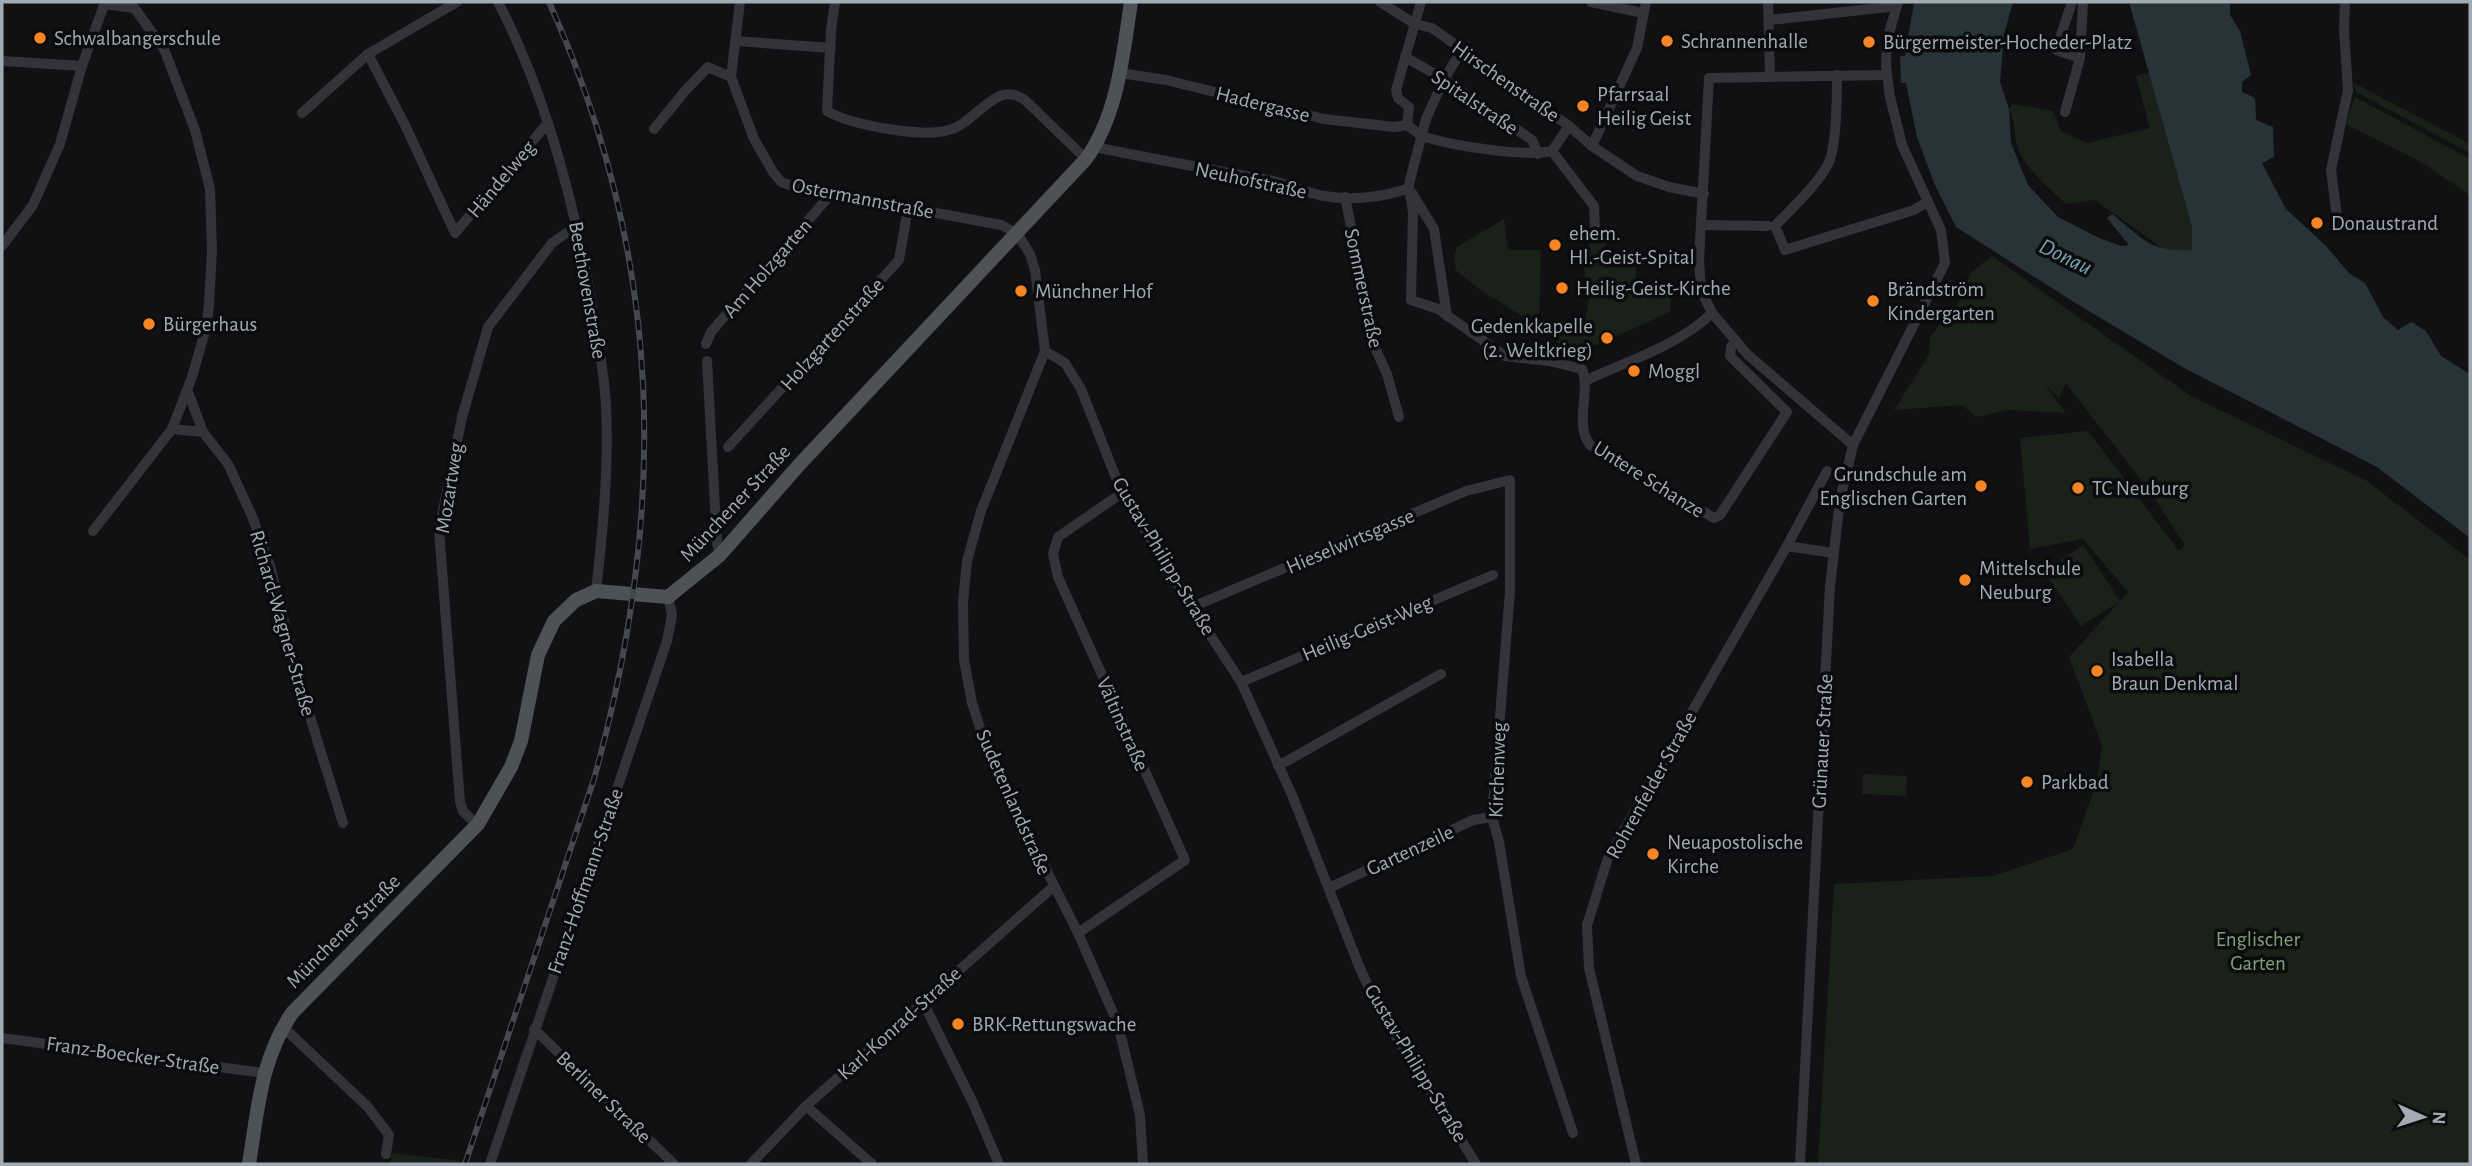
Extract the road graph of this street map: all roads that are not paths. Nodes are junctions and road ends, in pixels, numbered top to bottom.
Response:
1 (457, 2) edge
2 (498, 2) edge
3 (740, 2) edge
4 (835, 2) edge
5 (1131, 2) edge
6 (1380, 2) edge
7 (1421, 2) edge
8 (1591, 2) edge
9 (1768, 2) edge
10 (2072, 2) edge
11 (2083, 2) edge
12 (2345, 2) edge
13 (104, 3) edge
14 (1897, 4) edge
15 (132, 5) edge
16 (1644, 7) edge
17 (1770, 20) junction
18 (1415, 24) junction
19 (736, 41) junction
20 (831, 48) junction
21 (1462, 50) junction
22 (368, 54) junction
23 (1405, 57) junction
24 (2080, 58) junction
25 (2, 61) edge
26 (82, 66) junction
27 (1120, 74) junction
28 (1837, 75) junction
29 (1886, 75) junction
30 (731, 77) junction
31 (1770, 77) junction
32 (1444, 79) junction
33 (2065, 112) dead end
34 (302, 113) dead end
35 (547, 124) junction
36 (1407, 125) junction
37 (1569, 126) junction
38 (654, 129) dead end
39 (1422, 137) junction
40 (1592, 146) junction
41 (1552, 151) junction
42 (1091, 153) junction
43 (1538, 154) junction
44 (1409, 188) junction
45 (831, 194) junction
46 (1704, 194) junction
47 (1345, 197) junction
48 (1927, 202) junction
49 (908, 208) junction
50 (578, 225) junction
51 (1702, 225) junction
52 (2338, 225) dead end
53 (1772, 226) junction
54 (1595, 230) dead end
55 (1017, 233) junction
56 (2, 246) edge
57 (1712, 313) junction
58 (1447, 316) junction
59 (1736, 341) junction
60 (706, 344) dead end
61 (1045, 351) junction
62 (707, 361) dead end
63 (1587, 380) junction
64 (188, 392) junction
65 (1399, 417) dead end
66 (172, 429) junction
67 (203, 432) junction
68 (1853, 445) junction
69 (728, 447) dead end
70 (1827, 471) dead end
71 (1510, 480) joint
72 (1122, 493) junction
73 (93, 531) dead end
74 (1787, 547) junction
75 (1833, 553) junction
76 (720, 555) junction
77 (1493, 575) dead end
78 (596, 591) junction
79 (668, 597) junction
80 (1192, 607) junction
81 (1441, 674) dead end
82 (1241, 681) junction
83 (1278, 766) junction
84 (1492, 817) junction
85 (343, 823) dead end
86 (477, 825) junction
87 (1053, 887) junction
88 (1329, 888) junction
89 (1078, 933) junction
90 (923, 1002) junction
91 (283, 1027) junction
92 (534, 1029) junction
93 (2, 1038) edge
94 (263, 1073) junction
95 (806, 1106) junction
96 (1573, 1133) dead end
97 (386, 1154) dead end
98 (249, 1164) edge
99 (490, 1164) edge
100 (674, 1164) edge
101 (751, 1164) edge
102 (872, 1164) edge
103 (999, 1164) edge
104 (1143, 1164) edge
105 (1476, 1164) edge
106 (1636, 1164) edge
107 (1800, 1164) edge

1 - 22 street
2 - 35 street, Beethovenstraße
3 - 19 street, Ostermannstraße
4 - 20 street
5 - 27 main road, Münchener Straße
6 - 18 street, Hirschenstraße
7 - 18 street
8 - 16 street
9 - 17 street
10 - 24 street
11 - 24 street
12 - 52 street
13 - 15 street
13 - 26 street
14 - 17 street
14 - 29 street, Grünauer Straße
15 - 64 street
16 - 40 street
17 - 31 street
18 - 21 street, Hirschenstraße
18 - 23 street
19 - 20 street
19 - 30 street, Ostermannstraße
20 - 42 street
21 - 32 street
21 - 37 street, Hirschenstraße
22 - 34 street
22 - 35 street, Händelweg
23 - 32 street, Spitalstraße
23 - 36 street
24 - 33 street
25 - 26 street
26 - 56 street
27 - 36 street, Hadergasse
27 - 42 main road, Münchener Straße
28 - 29 street
28 - 31 street
28 - 53 street
29 - 48 street, Grünauer Straße
30 - 38 street
30 - 45 street, Ostermannstraße
31 - 46 street
32 - 39 street
32 - 43 street, Spitalstraße
35 - 50 street, Beethovenstraße
36 - 39 street
37 - 40 street, Hirschenstraße
37 - 41 street
39 - 43 street
39 - 44 street
40 - 46 street, Hirschenstraße
41 - 43 street
41 - 54 street
42 - 47 street, Neuhofstraße
42 - 55 main road, Münchener Straße
44 - 47 street, Neuhofstraße
44 - 58 street
44 - 58 street
45 - 49 street, Ostermannstraße
45 - 60 street, Am Holzgarten
46 - 51 street
47 - 65 street, Sommerstraße
48 - 53 street
48 - 68 street, Grünauer Straße
49 - 55 street, Ostermannstraße
49 - 69 street, Holzgartenstraße
50 - 78 street, Beethovenstraße
50 - 86 street, Mozartweg
51 - 53 street
51 - 57 street
55 - 61 street, Sudetenlandstraße
55 - 76 main road, Münchener Straße
57 - 59 street
57 - 63 street
58 - 63 street
59 - 63 street, Untere Schanze
59 - 68 street
61 - 72 street, Gustav-Philipp-Straße
61 - 87 street, Sudetenlandstraße
62 - 76 street
64 - 66 street
64 - 67 street, Richard-Wagner-Straße
66 - 67 street
66 - 73 street
67 - 85 street, Richard-Wagner-Straße
68 - 75 street, Grünauer Straße
70 - 74 street, Rohrenfelder Straße
71 - 80 street, Hieselwirtsgasse
71 - 84 street, Kirchenweg
72 - 80 street, Gustav-Philipp-Straße
72 - 89 street, Vältinstraße
74 - 75 street
74 - 106 street, Rohrenfelder Straße
75 - 107 street, Grünauer Straße
76 - 79 main road, Münchener Straße
77 - 82 street, Heilig-Geist-Weg
78 - 79 main road
78 - 86 main road, Münchener Straße
79 - 92 street, Franz-Hoffmann-Straße
80 - 82 street, Gustav-Philipp-Straße
81 - 83 street
82 - 83 street, Gustav-Philipp-Straße
83 - 88 street, Gustav-Philipp-Straße
84 - 88 street, Gartenzeile
84 - 96 street, Kirchenweg
86 - 91 main road, Münchener Straße
87 - 89 street, Sudetenlandstraße
87 - 90 street, Karl-Konrad-Straße
88 - 105 street, Gustav-Philipp-Straße
89 - 104 street, Sudetenlandstraße
90 - 95 street, Karl-Konrad-Straße
90 - 103 street
91 - 94 main road, Münchener Straße
91 - 97 street
92 - 99 street, Franz-Hoffmann-Straße
92 - 100 street, Berliner Straße
93 - 94 street, Franz-Boecker-Straße
94 - 98 main road, Münchener Straße
95 - 101 street, Karl-Konrad-Straße
95 - 102 street

